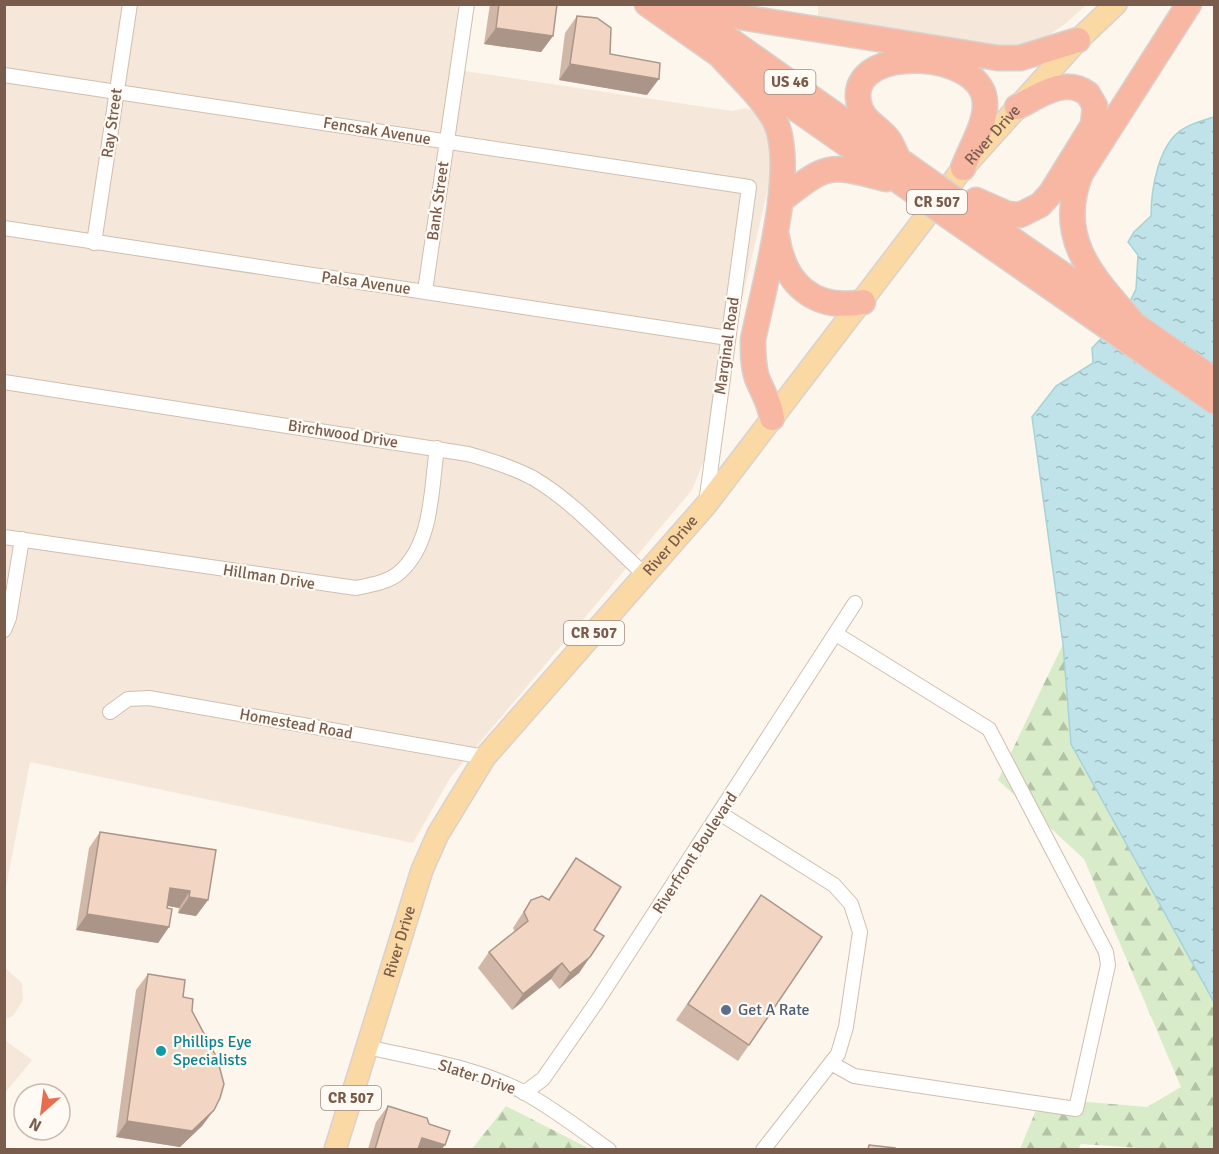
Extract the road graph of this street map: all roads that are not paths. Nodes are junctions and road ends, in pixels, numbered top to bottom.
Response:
1 (130, 4) edge
2 (467, 4) edge
3 (647, 4) edge
4 (679, 4) edge
5 (704, 4) edge
6 (1116, 4) edge
7 (1189, 4) edge
8 (1078, 40) junction
9 (714, 49) junction
10 (4, 75) edge
11 (117, 92) junction
12 (1017, 107) junction
13 (447, 141) junction
14 (963, 168) junction
15 (911, 179) junction
16 (749, 188) joint
17 (780, 201) junction
18 (954, 209) junction
19 (4, 228) edge
20 (776, 229) junction
21 (94, 243) junction
22 (425, 291) junction
23 (1089, 294) junction
24 (863, 302) junction
25 (728, 338) junction
26 (1215, 380) edge
27 (4, 382) edge
28 (1215, 401) edge
29 (772, 418) junction
30 (437, 448) junction
31 (705, 506) junction
32 (4, 537) edge
33 (22, 539) junction
34 (644, 574) junction
35 (855, 603) dead end
36 (4, 630) edge
37 (836, 634) junction
38 (110, 712) dead end
39 (485, 757) junction
40 (721, 814) junction
41 (367, 1047) junction
42 (831, 1063) junction
43 (524, 1093) junction
44 (335, 1149) edge
45 (609, 1149) edge
46 (763, 1149) edge

1 - 11 street, Ray Street
2 - 13 street, Bank Street
3 - 9 highway, US 46
4 - 15 highway, US 46
5 - 8 highway
6 - 8 main road, River Drive / CR 507
7 - 23 highway
8 - 12 main road, River Drive / CR 507
9 - 15 highway, US 46
9 - 17 highway
10 - 11 street, Fencsak Avenue
11 - 13 street, Fencsak Avenue
11 - 21 street, Ray Street
12 - 14 main road, River Drive / CR 507
12 - 18 highway
13 - 16 street, Fencsak Avenue
13 - 22 street, Bank Street
14 - 15 highway
14 - 24 main road, River Drive / CR 507
15 - 17 highway
15 - 18 highway, US 46, bridge
16 - 25 street, Marginal Road
17 - 20 highway
18 - 23 highway, US 46
19 - 21 street, Palsa Avenue
20 - 24 highway
20 - 29 highway
21 - 22 street, Palsa Avenue
22 - 25 street, Palsa Avenue
23 - 26 highway
23 - 28 highway, US 46
24 - 29 main road, River Drive / CR 507
25 - 31 street, Marginal Road
27 - 30 street, Birchwood Drive
29 - 31 main road, River Drive / CR 507
30 - 33 street, Hillman Drive
30 - 34 street, Birchwood Drive
31 - 34 main road, River Drive / CR 507
32 - 33 street, Hillman Drive
33 - 36 street
34 - 39 main road, River Drive / CR 507
35 - 37 street, Riverfront Boulevard
37 - 40 street, Riverfront Boulevard
37 - 42 street
38 - 39 street, Homestead Road
39 - 41 main road, River Drive / CR 507
40 - 42 street
40 - 43 street, Riverfront Boulevard
41 - 43 street, Slater Drive
41 - 44 main road, River Drive / CR 507
42 - 46 street
43 - 45 street, Slater Drive

